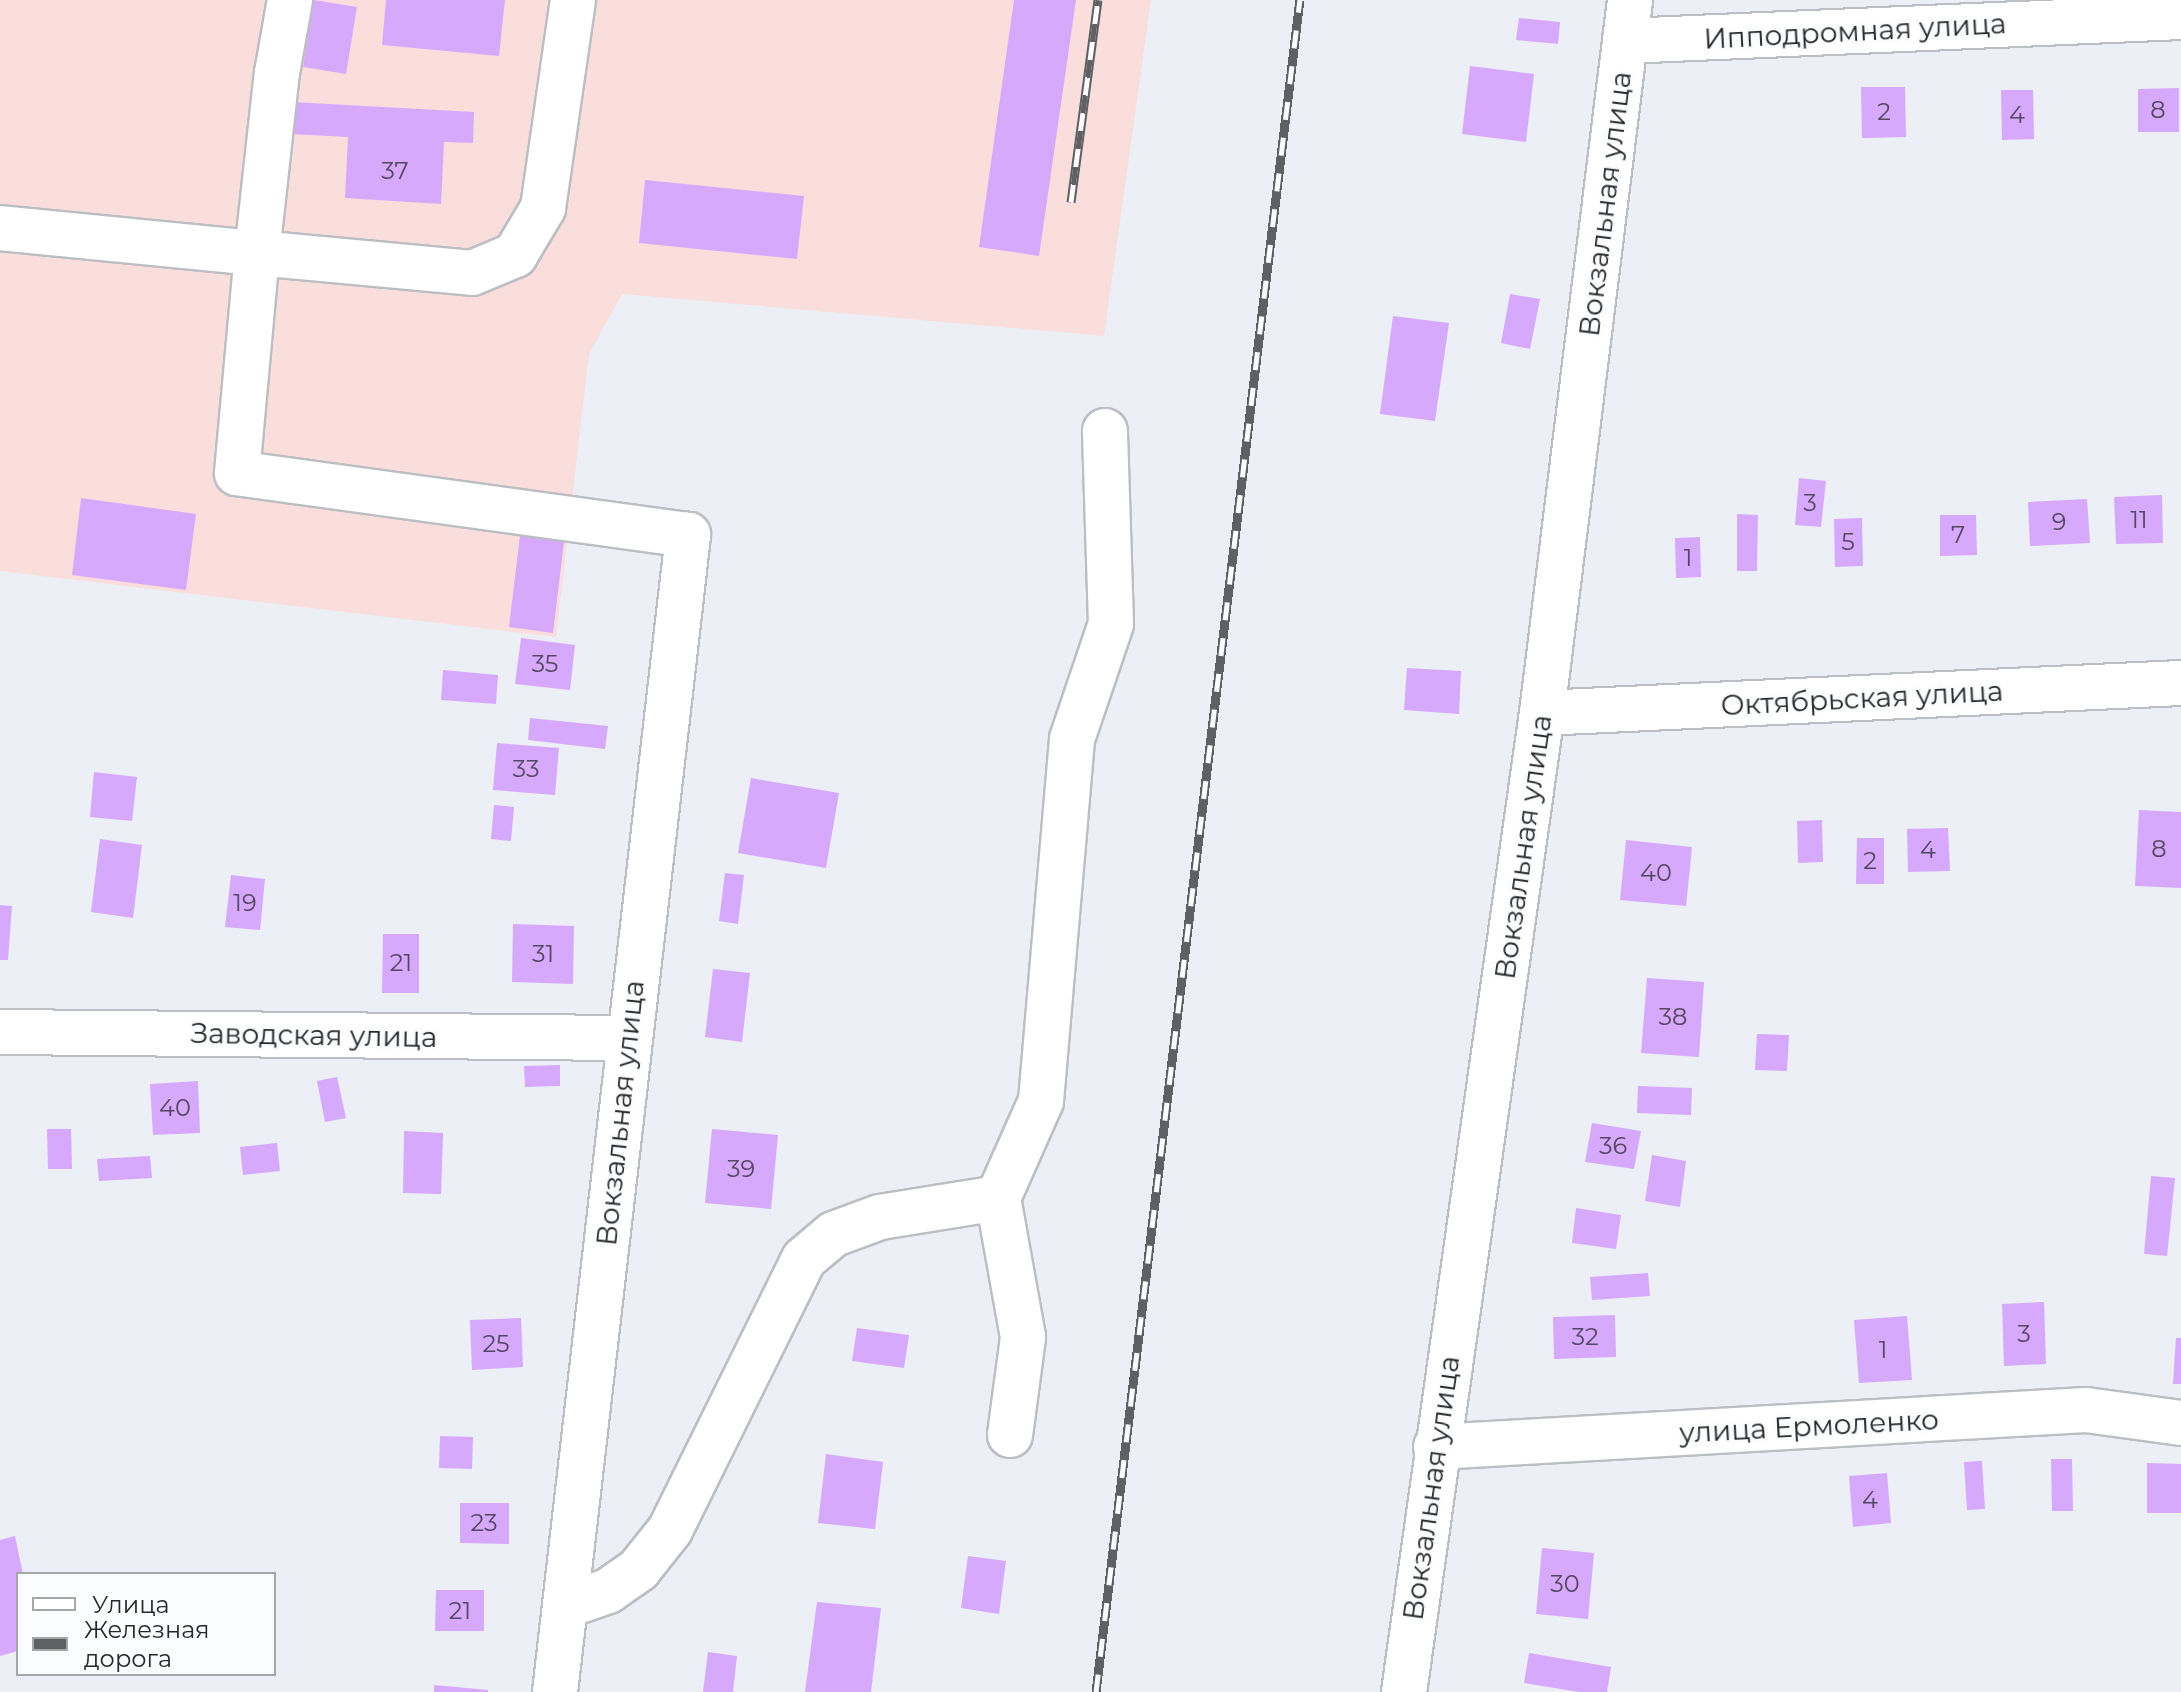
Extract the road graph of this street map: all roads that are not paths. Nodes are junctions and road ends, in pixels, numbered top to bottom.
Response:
1 (290, 0) edge
2 (573, 0) edge
3 (2181, 17) edge
4 (1628, 21) edge
5 (0, 228) edge
6 (257, 253) junction
7 (1105, 431) dead end
8 (2181, 683) edge
9 (1542, 713) junction
10 (0, 1032) edge
11 (628, 1038) junction
12 (998, 1198) junction
13 (2181, 1423) edge
14 (1010, 1435) dead end
15 (1436, 1447) junction
16 (565, 1606) junction
17 (555, 1692) edge
18 (1404, 1692) edge

1 - 6 street
2 - 6 street
3 - 4 street, Ипподромная улица
4 - 9 street, Вокзальная улица
5 - 6 street
6 - 11 street, Вокзальная улица
7 - 12 street
8 - 9 street, Октябрьская улица
9 - 15 street, Вокзальная улица
10 - 11 street, Заводская улица
11 - 16 street, Вокзальная улица
12 - 14 street
12 - 16 street
13 - 15 street, улица Ермоленко
15 - 18 street, Вокзальная улица
16 - 17 street, Вокзальная улица

